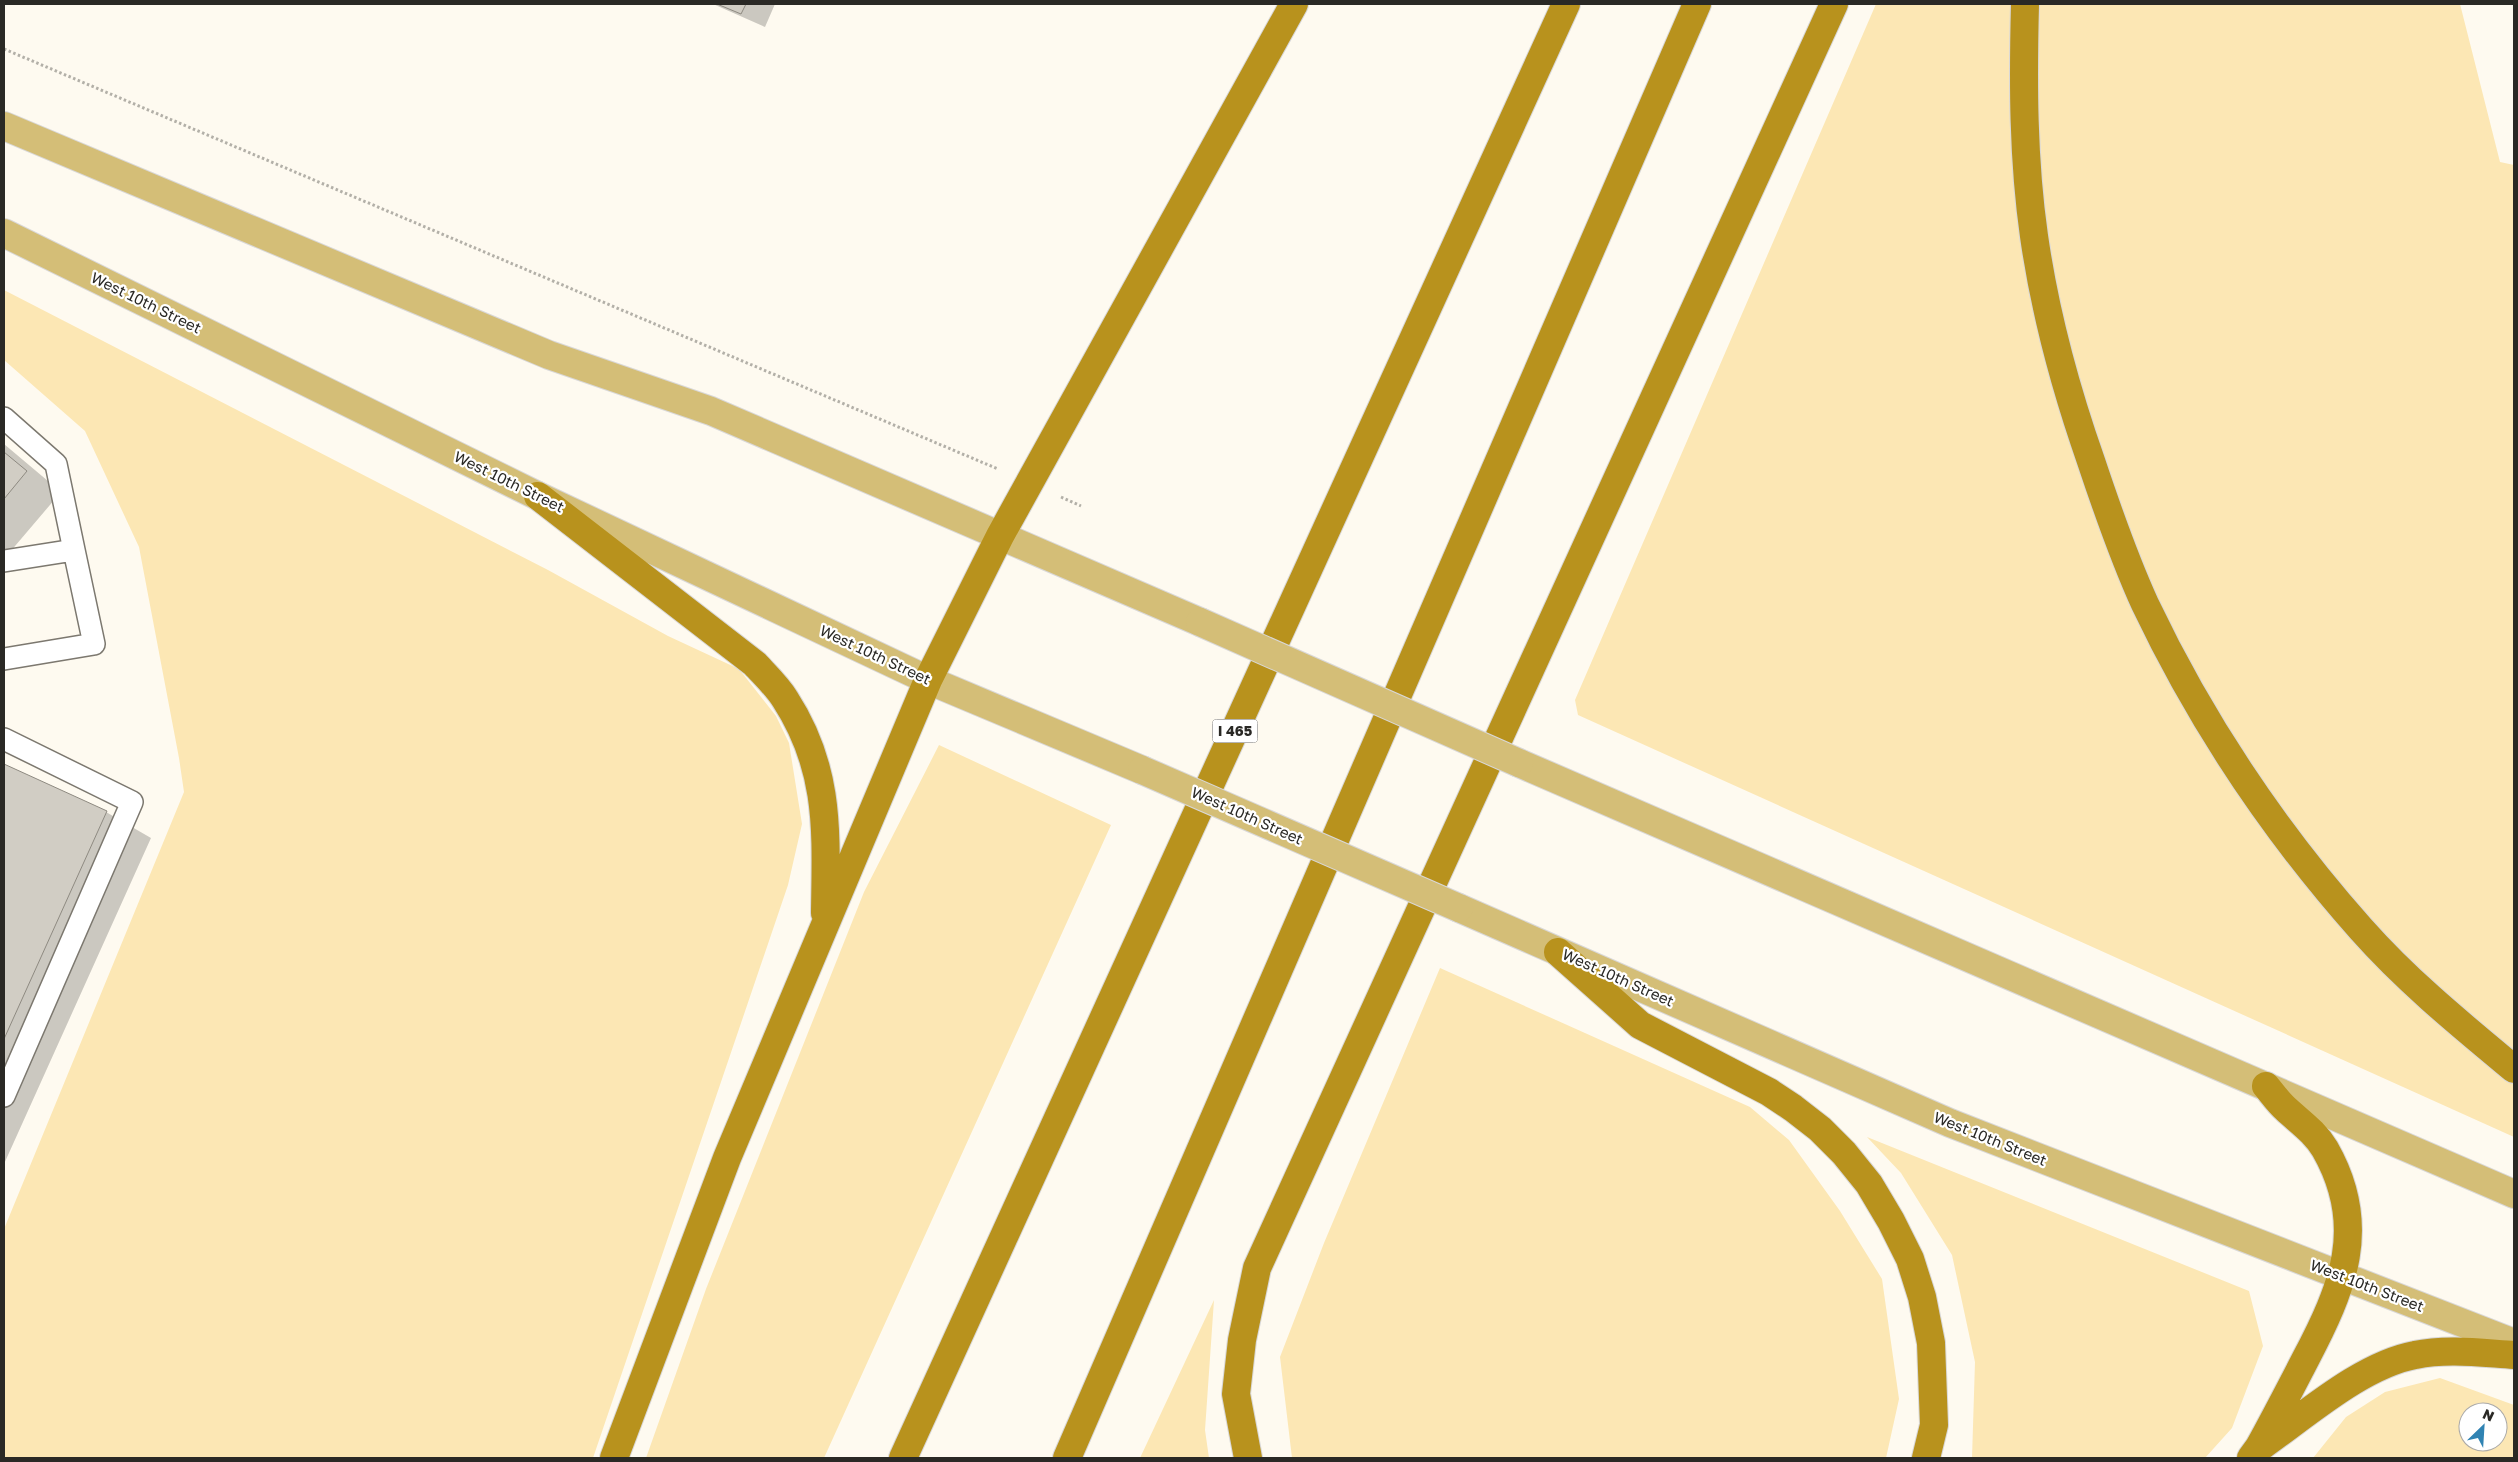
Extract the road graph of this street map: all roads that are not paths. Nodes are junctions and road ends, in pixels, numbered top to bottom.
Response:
1 (1294, 4) edge
2 (1566, 4) edge
3 (1697, 4) edge
4 (1834, 4) edge
5 (2025, 4) edge
6 (4, 126) edge
7 (4, 233) edge
8 (4, 418) edge
9 (538, 496) junction
10 (1000, 536) junction
11 (74, 550) junction
12 (4, 560) edge
13 (4, 658) edge
14 (928, 680) junction
15 (4, 739) edge
16 (825, 928) junction
17 (1558, 952) junction
18 (2514, 1069) edge
19 (2266, 1086) junction
20 (4, 1096) edge
21 (2514, 1194) edge
22 (2342, 1277) junction
23 (2514, 1343) edge
24 (2514, 1355) edge
25 (2255, 1453) edge
26 (614, 1458) edge
27 (903, 1458) edge
28 (1068, 1458) edge
29 (1248, 1458) edge
30 (1926, 1458) edge

1 - 10 highway
2 - 27 highway, I 465
3 - 28 highway
4 - 29 highway
5 - 18 highway
6 - 10 main road
7 - 9 main road, West 10th Street
8 - 11 lane
9 - 14 main road, West 10th Street
9 - 16 highway
10 - 14 highway
10 - 19 main road, bridge
11 - 12 lane
11 - 13 lane
14 - 16 highway
14 - 17 main road, West 10th Street, bridge
15 - 20 lane
16 - 26 highway
17 - 22 main road, West 10th Street
17 - 30 highway
19 - 21 main road
19 - 22 highway
22 - 23 main road, West 10th Street
22 - 25 highway
24 - 25 highway

